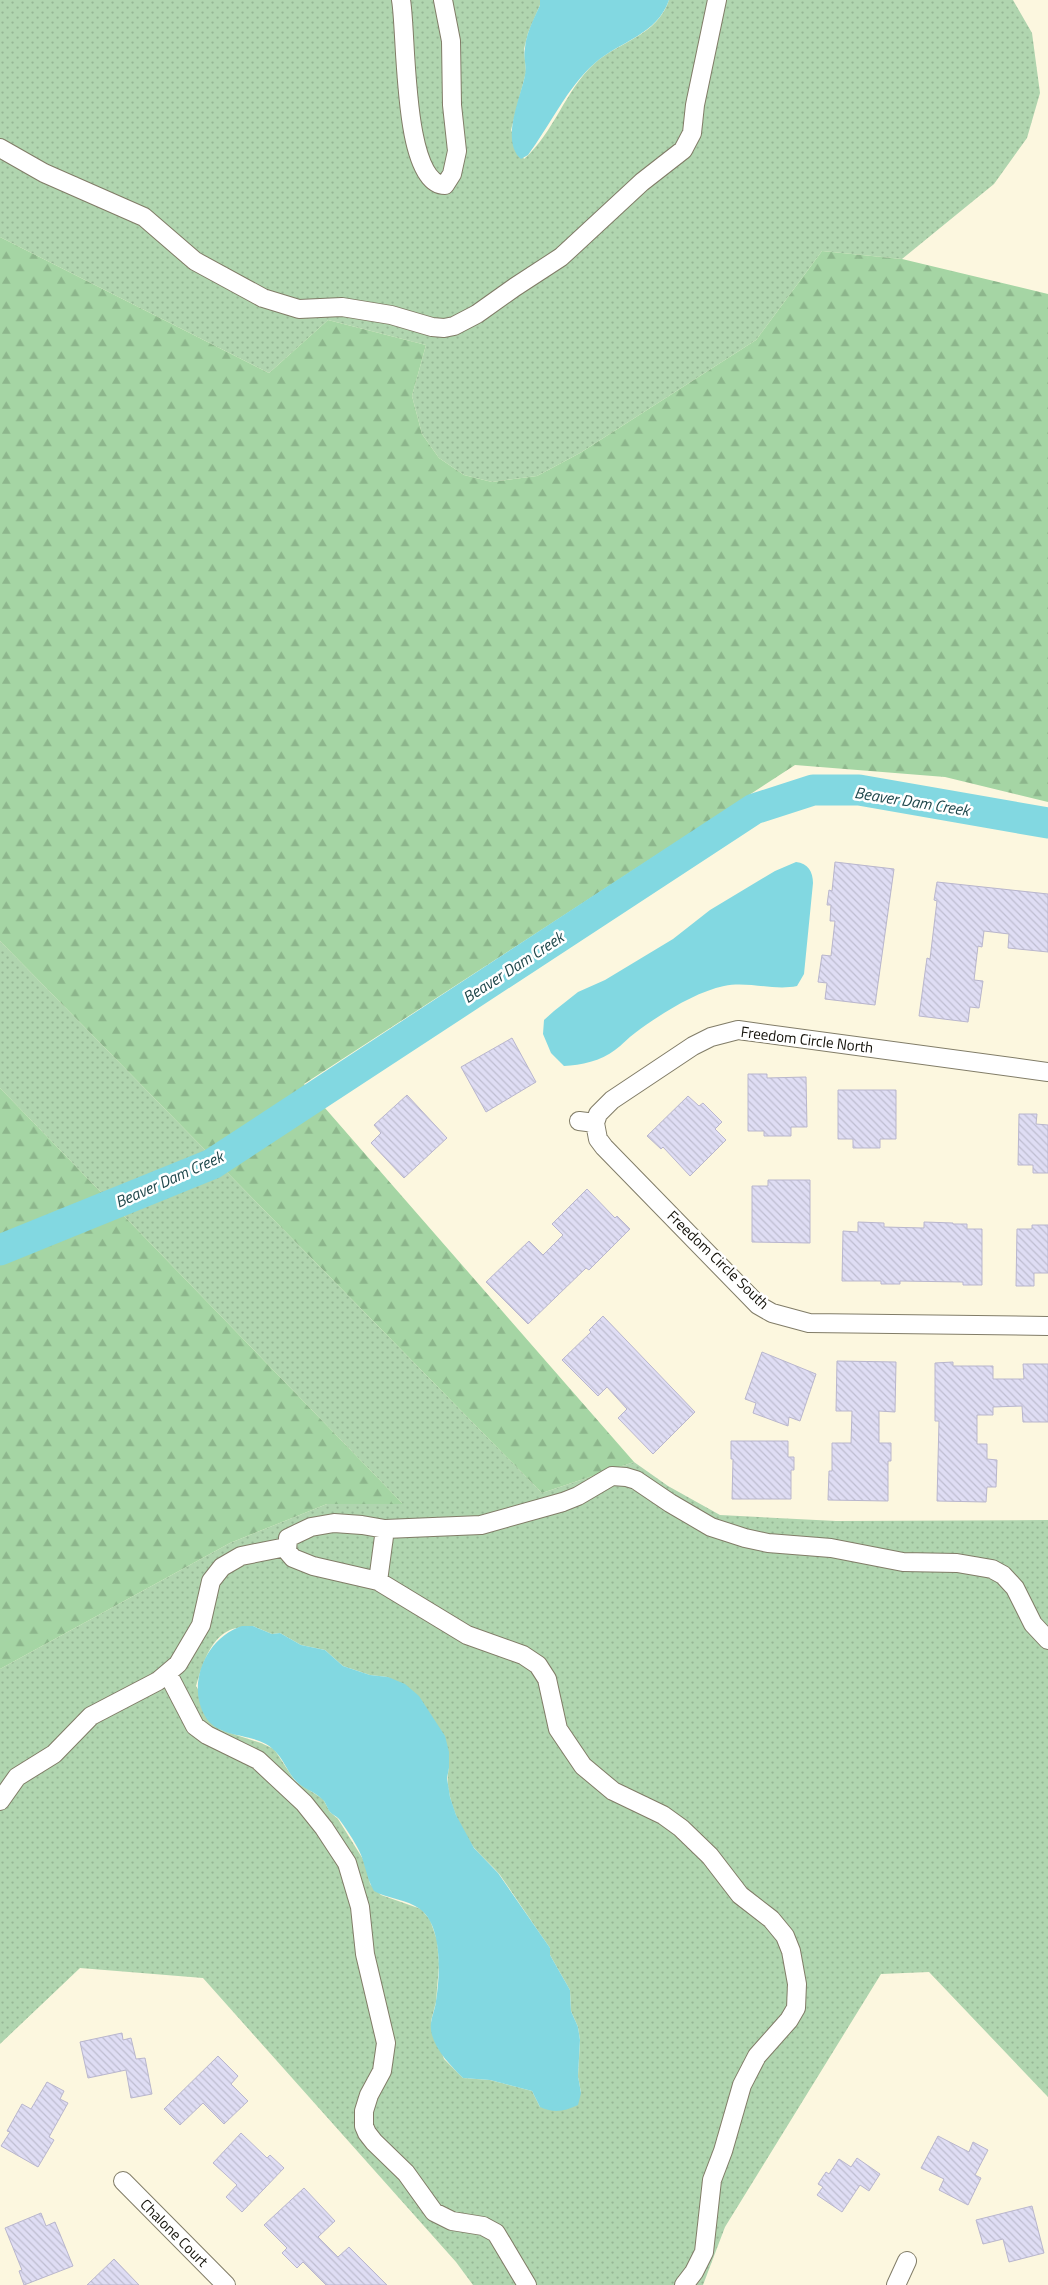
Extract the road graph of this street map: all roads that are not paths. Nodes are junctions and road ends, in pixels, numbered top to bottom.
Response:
1 (401, 0) edge
2 (443, 0) edge
3 (717, 0) edge
4 (0, 148) edge
5 (1048, 1072) edge
6 (587, 1122) joint
7 (1048, 1326) edge
8 (385, 1529) junction
9 (286, 1547) junction
10 (378, 1581) junction
11 (1048, 1640) edge
12 (168, 1674) junction
13 (0, 1801) edge
14 (123, 2181) dead end
15 (907, 2261) dead end
16 (226, 2285) edge
17 (527, 2285) edge
18 (684, 2285) edge
19 (896, 2285) edge

1 - 2 street
3 - 4 street
5 - 6 street, Freedom Circle North
6 - 7 street, Freedom Circle South
8 - 9 street
8 - 10 street
8 - 11 street
9 - 10 street
9 - 12 street
10 - 18 street
12 - 13 street
12 - 17 street
14 - 16 street, Chalone Court
15 - 19 street

